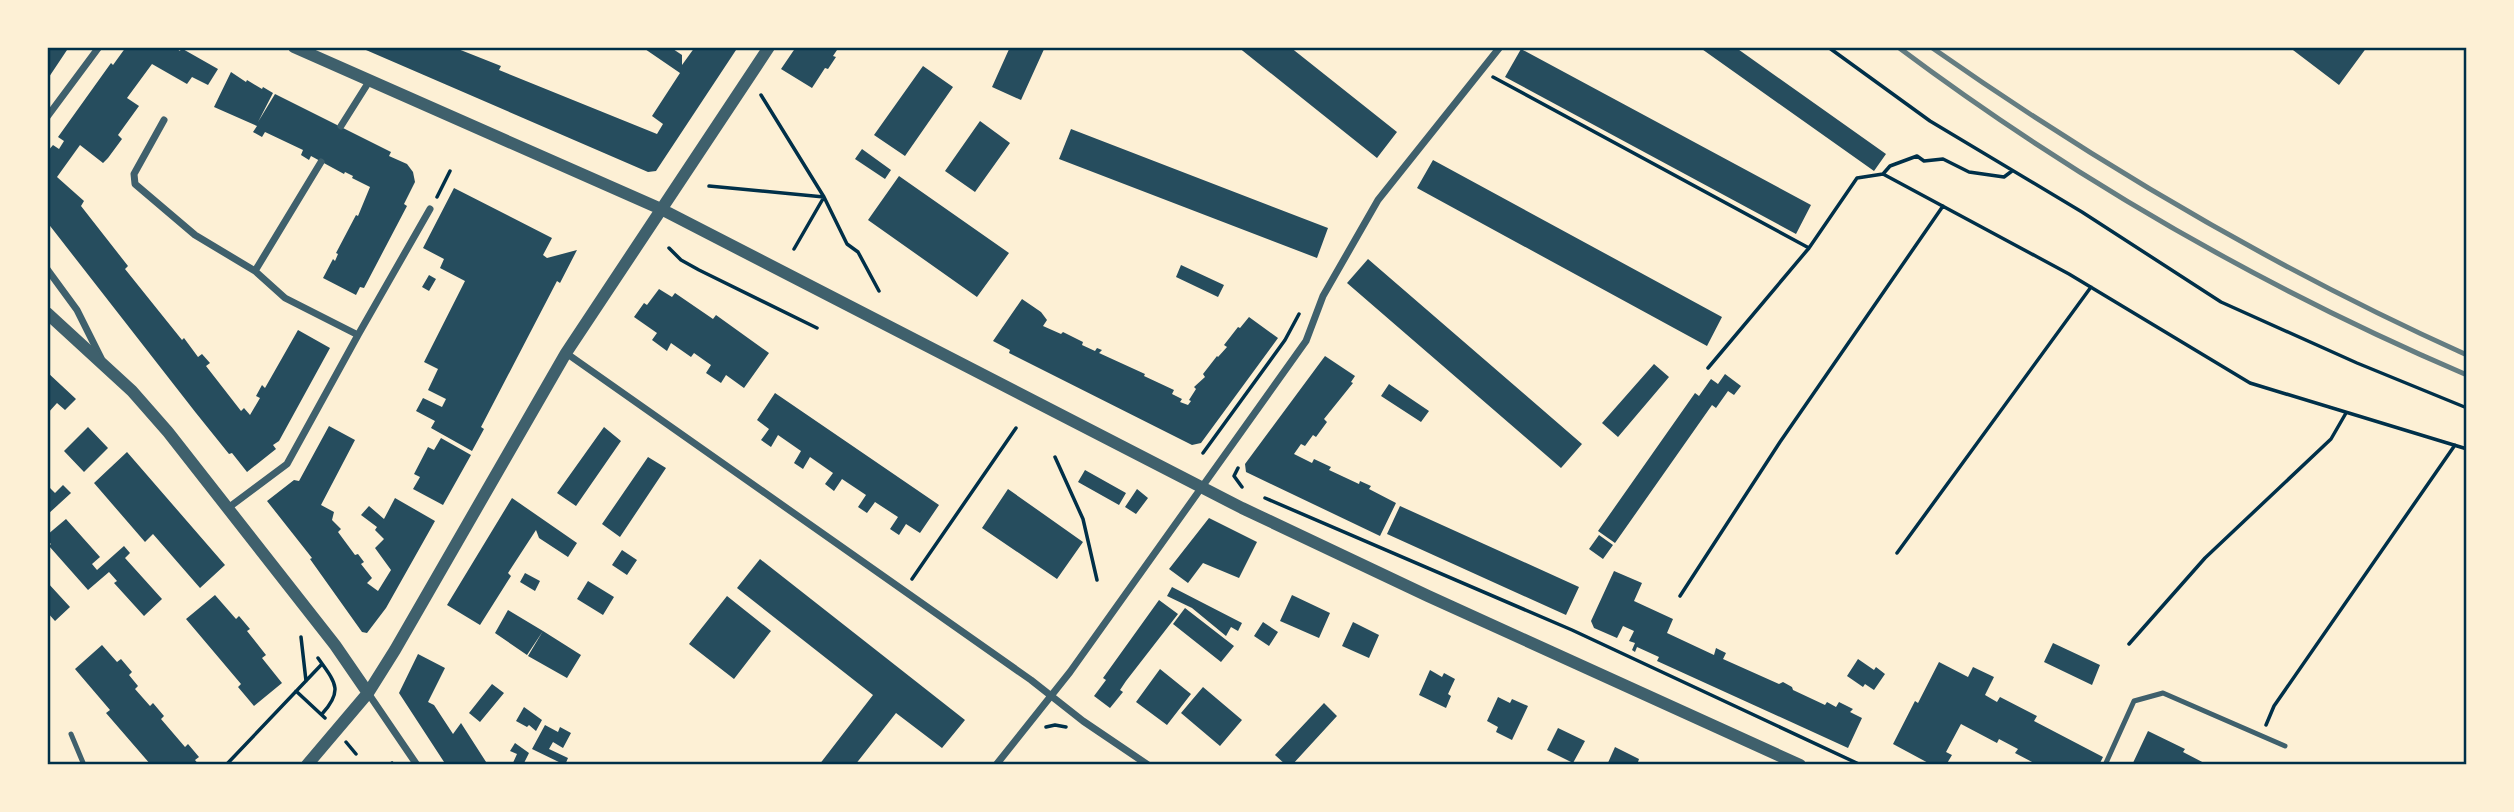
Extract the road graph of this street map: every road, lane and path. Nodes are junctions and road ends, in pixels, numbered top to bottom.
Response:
1 (99, 47) edge
2 (294, 47) edge
3 (769, 47) edge
4 (1500, 47) edge
5 (1828, 47) edge
6 (1482, 71) junction
7 (370, 80) junction
8 (761, 95) dead end
9 (47, 117) edge
10 (164, 120) dead end
11 (341, 126) dead end
12 (321, 162) dead end
13 (2012, 170) junction
14 (450, 171) dead end
15 (1883, 174) junction
16 (709, 186) dead end
17 (824, 197) junction
18 (1943, 206) junction
19 (430, 209) joint
20 (661, 209) junction
21 (1809, 247) junction
22 (669, 248) dead end
23 (794, 249) dead end
24 (47, 269) edge
25 (255, 271) junction
26 (2091, 287) junction
27 (879, 291) dead end
28 (47, 313) edge
29 (817, 328) dead end
30 (358, 335) junction
31 (566, 353) junction
32 (103, 362) junction
33 (1708, 368) dead end
34 (2467, 408) edge
35 (2346, 413) junction
36 (1016, 428) dead end
37 (2455, 445) junction
38 (2467, 449) edge
39 (1055, 457) dead end
40 (1238, 468) dead end
41 (1200, 487) junction
42 (1251, 492) dead end
43 (1263, 497) dead end
44 (228, 508) junction
45 (1898, 553) dead end
46 (911, 579) dead end
47 (1097, 580) dead end
48 (1679, 596) dead end
49 (301, 637) dead end
50 (2129, 644) dead end
51 (318, 658) dead end
52 (322, 664) junction
53 (306, 681) junction
54 (368, 693) junction
55 (1052, 696) junction
56 (322, 714) dead end
57 (1045, 727) dead end
58 (1074, 733) dead end
59 (71, 734) dead end
60 (2261, 735) junction
61 (2285, 746) dead end
62 (1784, 762) edge
63 (84, 765) edge
64 (226, 765) edge
65 (307, 765) edge
66 (417, 765) edge
67 (996, 765) edge
68 (1148, 765) edge
69 (1800, 765) edge
70 (1860, 765) edge
71 (2105, 765) edge

1 - 9 street
2 - 7 street
3 - 20 street
4 - 6 street
5 - 13 path
6 - 21 path
6 - 41 street
7 - 11 street
7 - 20 street
8 - 17 path
10 - 25 street
12 - 25 street
13 - 15 path
13 - 34 path
14 - 19 path
15 - 18 path
15 - 21 path
16 - 17 path
17 - 23 path
17 - 27 path
18 - 26 path
18 - 48 path
19 - 30 street
20 - 31 street
20 - 41 street
21 - 33 path
22 - 29 path
24 - 32 street
25 - 30 street
26 - 35 path
26 - 45 path
28 - 32 street
30 - 44 street
31 - 54 street
31 - 55 street
32 - 44 street
35 - 37 path
35 - 50 path
36 - 46 path
37 - 38 path
37 - 60 path
39 - 47 path
40 - 42 path
41 - 55 street
41 - 62 street
43 - 70 path
44 - 54 street
49 - 53 path
51 - 52 path
52 - 53 path
52 - 56 path
53 - 64 path
54 - 65 street
54 - 66 street
55 - 67 street
55 - 68 street
57 - 58 path
59 - 63 lane
60 - 61 lane
60 - 71 lane
62 - 69 street

